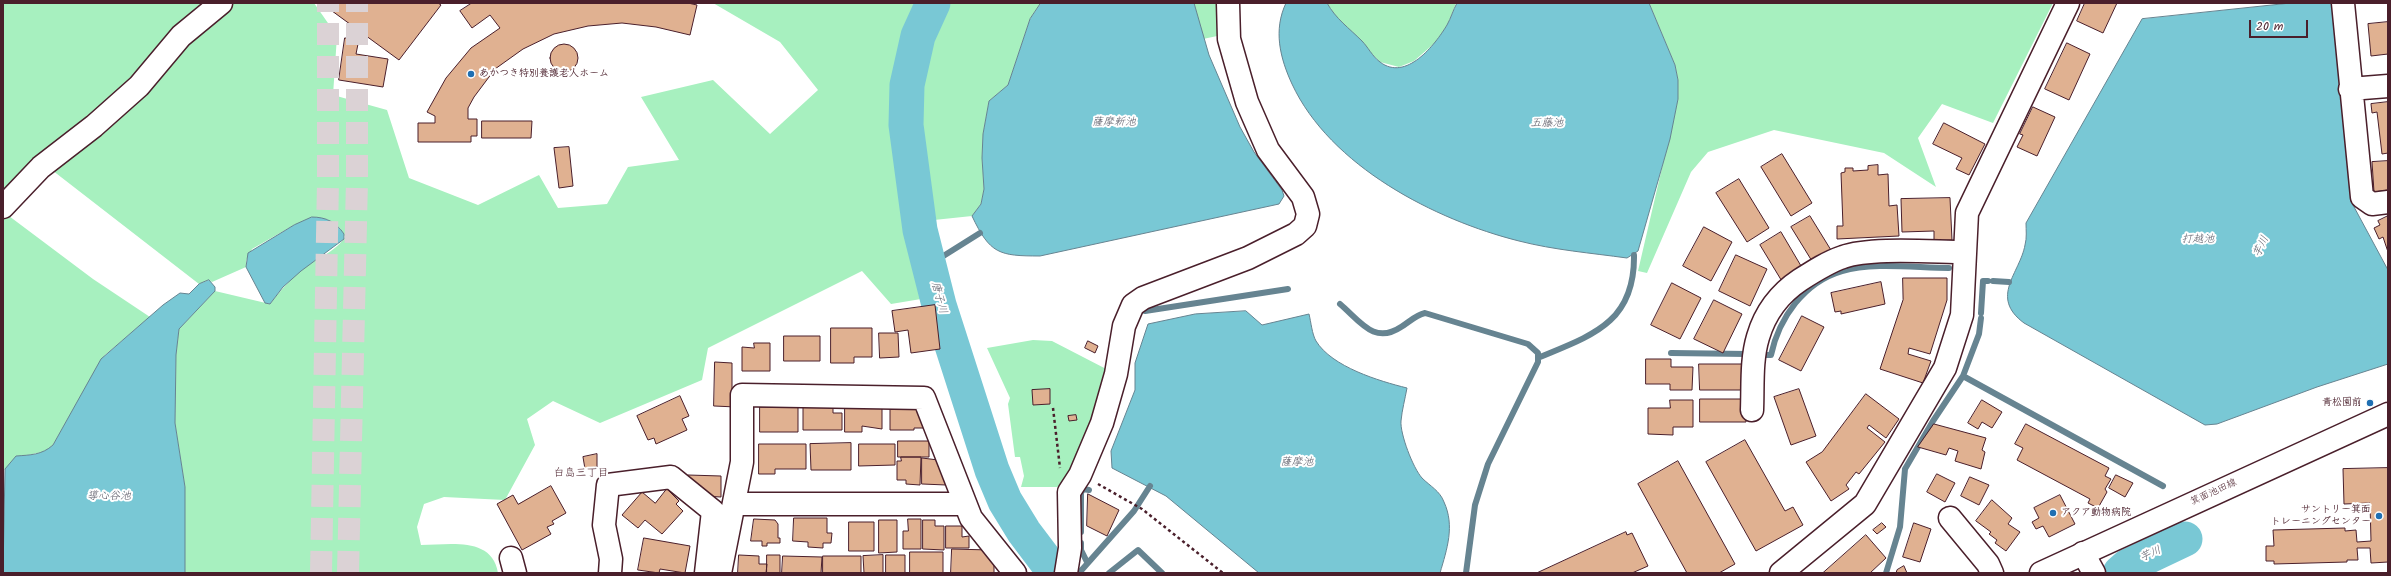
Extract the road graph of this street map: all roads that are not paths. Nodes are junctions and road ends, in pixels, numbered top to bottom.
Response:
1 (221, 3) edge
2 (1228, 3) edge
3 (2068, 3) edge
4 (2343, 3) edge
5 (2388, 86) edge
6 (2350, 89) junction
7 (2388, 202) edge
8 (3, 207) edge
9 (1964, 252) junction
10 (1752, 410) dead end
11 (2388, 414) edge
12 (735, 504) junction
13 (964, 504) junction
14 (1950, 518) dead end
15 (2083, 553) junction
16 (610, 573) edge
17 (706, 573) edge
18 (720, 573) edge
19 (1015, 573) edge
20 (1066, 573) edge
21 (1781, 573) edge
22 (1992, 573) edge
23 (2041, 573) edge
24 (2094, 573) edge

1 - 8 street
2 - 20 street
3 - 9 street
4 - 6 street
5 - 6 street
6 - 7 street
9 - 10 street
9 - 21 street
11 - 15 street, 箕面池田線
12 - 13 street
12 - 13 street
12 - 18 street
13 - 19 street
14 - 22 street
15 - 23 street, 箕面池田線
15 - 24 street
16 - 17 street

